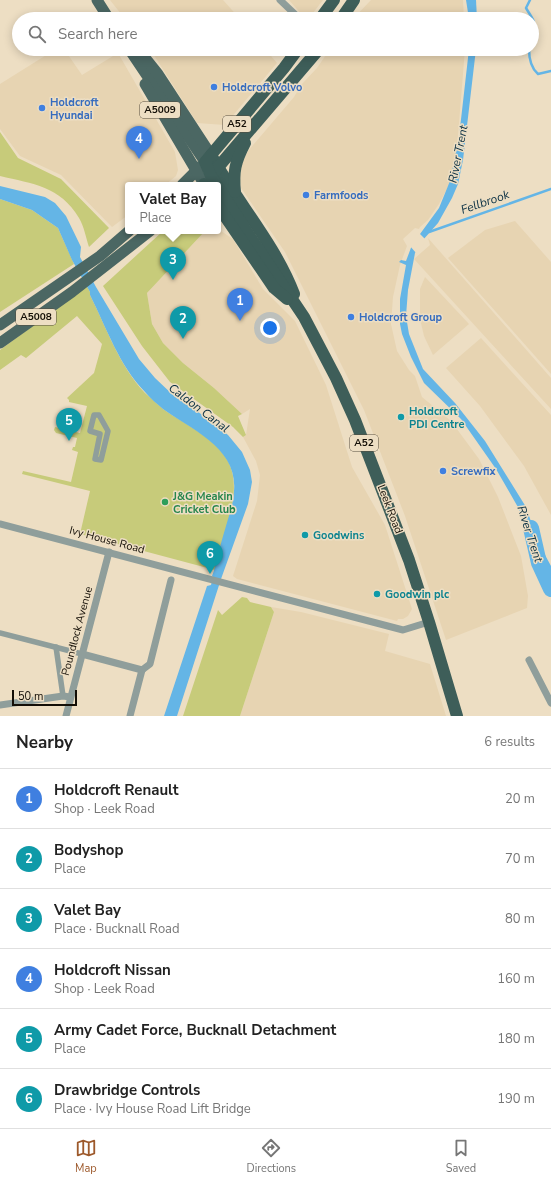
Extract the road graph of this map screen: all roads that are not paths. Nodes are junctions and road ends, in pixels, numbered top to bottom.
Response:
1 (97, 0) edge
2 (280, 0) edge
3 (334, 0) edge
4 (354, 0) edge
5 (105, 12) edge
6 (293, 12) edge
7 (325, 12) edge
8 (346, 12) edge
9 (130, 56) edge
10 (134, 56) edge
11 (144, 56) edge
12 (293, 56) edge
13 (313, 56) edge
14 (254, 126) junction
15 (204, 163) junction
16 (211, 181) edge
17 (185, 182) edge
18 (221, 186) edge
19 (235, 194) junction
20 (221, 195) edge
21 (221, 210) edge
22 (126, 234) edge
23 (146, 234) edge
24 (300, 310) junction
25 (0, 325) edge
26 (0, 343) edge
27 (90, 431) joint
28 (0, 524) edge
29 (108, 552) junction
30 (171, 580) dead end
31 (429, 622) junction
32 (0, 633) edge
33 (56, 648) junction
34 (82, 654) junction
35 (529, 660) dead end
36 (142, 670) junction
37 (67, 697) junction
38 (551, 703) edge
39 (0, 705) edge
40 (66, 716) edge
41 (130, 716) edge
42 (457, 716) edge

1 - 5 main road
2 - 6 street
3 - 7 highway
4 - 8 highway
9 - 15 main road, A5009
10 - 15 main road, A5009
11 - 15 main road, A5009
12 - 15 highway, A52
13 - 14 highway, A52
14 - 16 highway
14 - 19 highway, A52
15 - 16 highway
15 - 16 main road
15 - 17 main road
18 - 19 highway, Leek Road
19 - 24 highway, Leek Road / A52
20 - 24 highway, Leek Road / A52
21 - 24 highway
22 - 25 main road, A5008
23 - 26 main road, A5008
24 - 31 highway, Leek Road / A52
27 - 27 street
28 - 29 street, Ivy House Road
29 - 31 street, Ivy House Road
29 - 34 street, Poundlock Avenue
30 - 36 street
31 - 42 highway, Leek Road / A52
32 - 33 street
33 - 34 street
33 - 37 street
34 - 36 street
34 - 37 street, Poundlock Avenue
35 - 38 street
36 - 41 street
37 - 39 street
37 - 40 street, Poundlock Avenue

